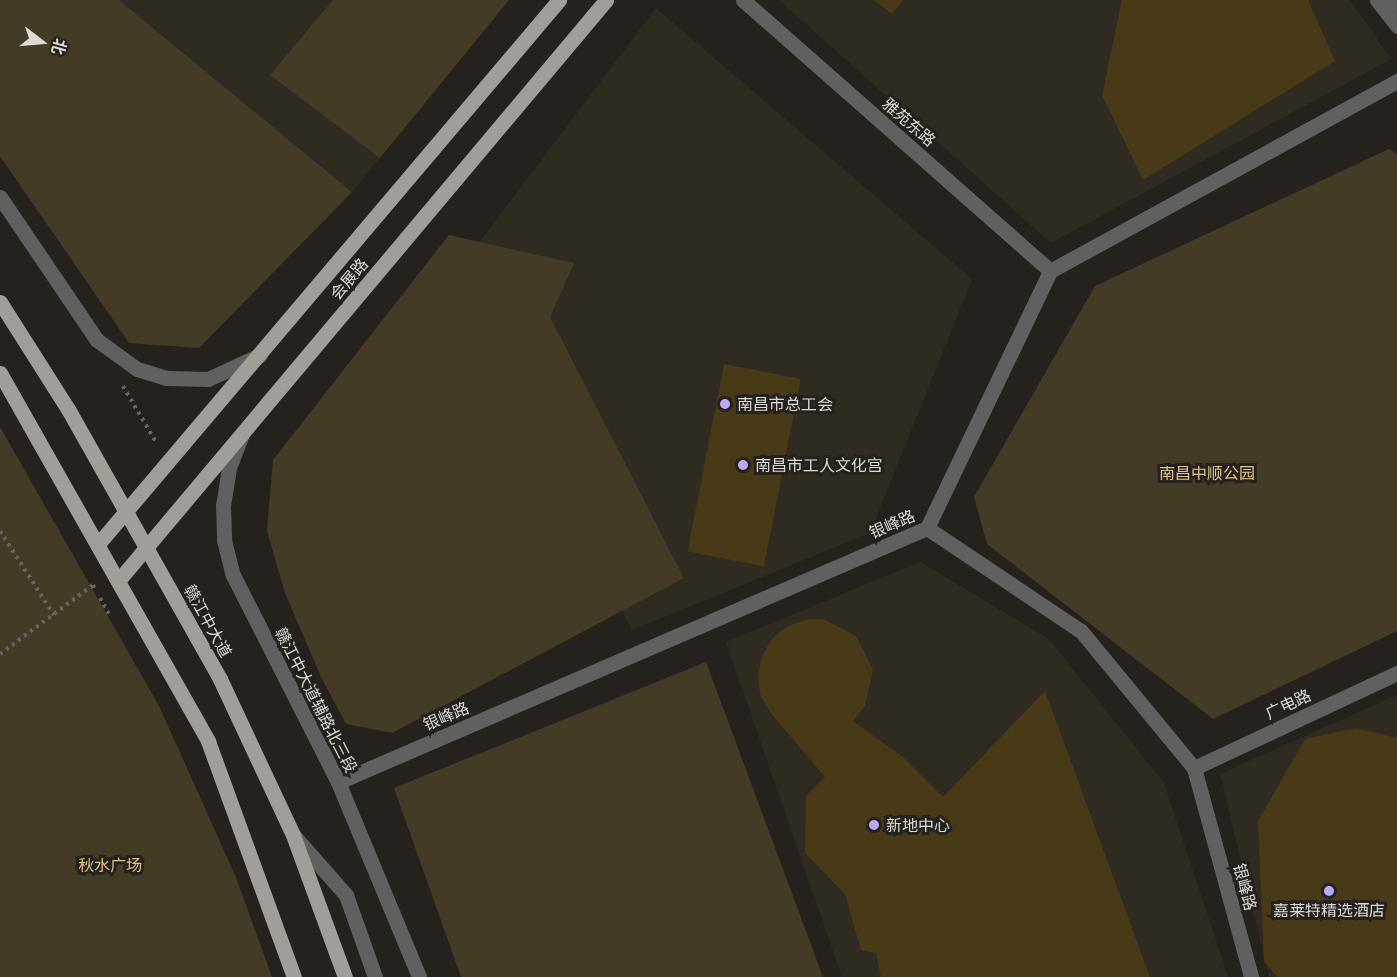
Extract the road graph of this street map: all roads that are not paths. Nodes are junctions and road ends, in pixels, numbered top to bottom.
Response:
1 (559, 0) edge
2 (606, 0) edge
3 (743, 0) edge
4 (1377, 0) edge
5 (1394, 0) edge
6 (1397, 4) edge
7 (1397, 26) edge
8 (1397, 81) edge
9 (0, 196) edge
10 (1050, 271) junction
11 (0, 302) edge
12 (260, 355) junction
13 (0, 373) edge
14 (242, 434) junction
15 (127, 513) junction
16 (927, 528) junction
17 (99, 543) junction
18 (146, 548) junction
19 (118, 581) junction
20 (1397, 673) edge
21 (1194, 768) junction
22 (338, 782) junction
23 (293, 835) junction
24 (294, 977) edge
25 (345, 977) edge
26 (375, 977) edge
27 (419, 977) edge
28 (1251, 977) edge

1 - 12 main road, 会展路
2 - 14 main road, 会展路
3 - 10 street, 雅苑东路
4 - 7 street
5 - 6 street
8 - 10 street
9 - 12 street
10 - 16 street
11 - 15 main road, 赣江中大道
12 - 15 main road, 会展路
13 - 17 main road
14 - 18 main road, 会展路
14 - 22 street, 赣江中大道辅路北三段
15 - 17 main road, 会展路
15 - 18 main road, 赣江中大道
16 - 21 street, 银峰路
16 - 22 street, 银峰路
17 - 19 main road
18 - 19 main road, 会展路
18 - 23 main road, 赣江中大道
19 - 24 main road
20 - 21 street, 广电路
21 - 28 street, 银峰路
22 - 27 street, 赣江中大道辅路北三段
23 - 25 main road, 赣江中大道
23 - 26 street

